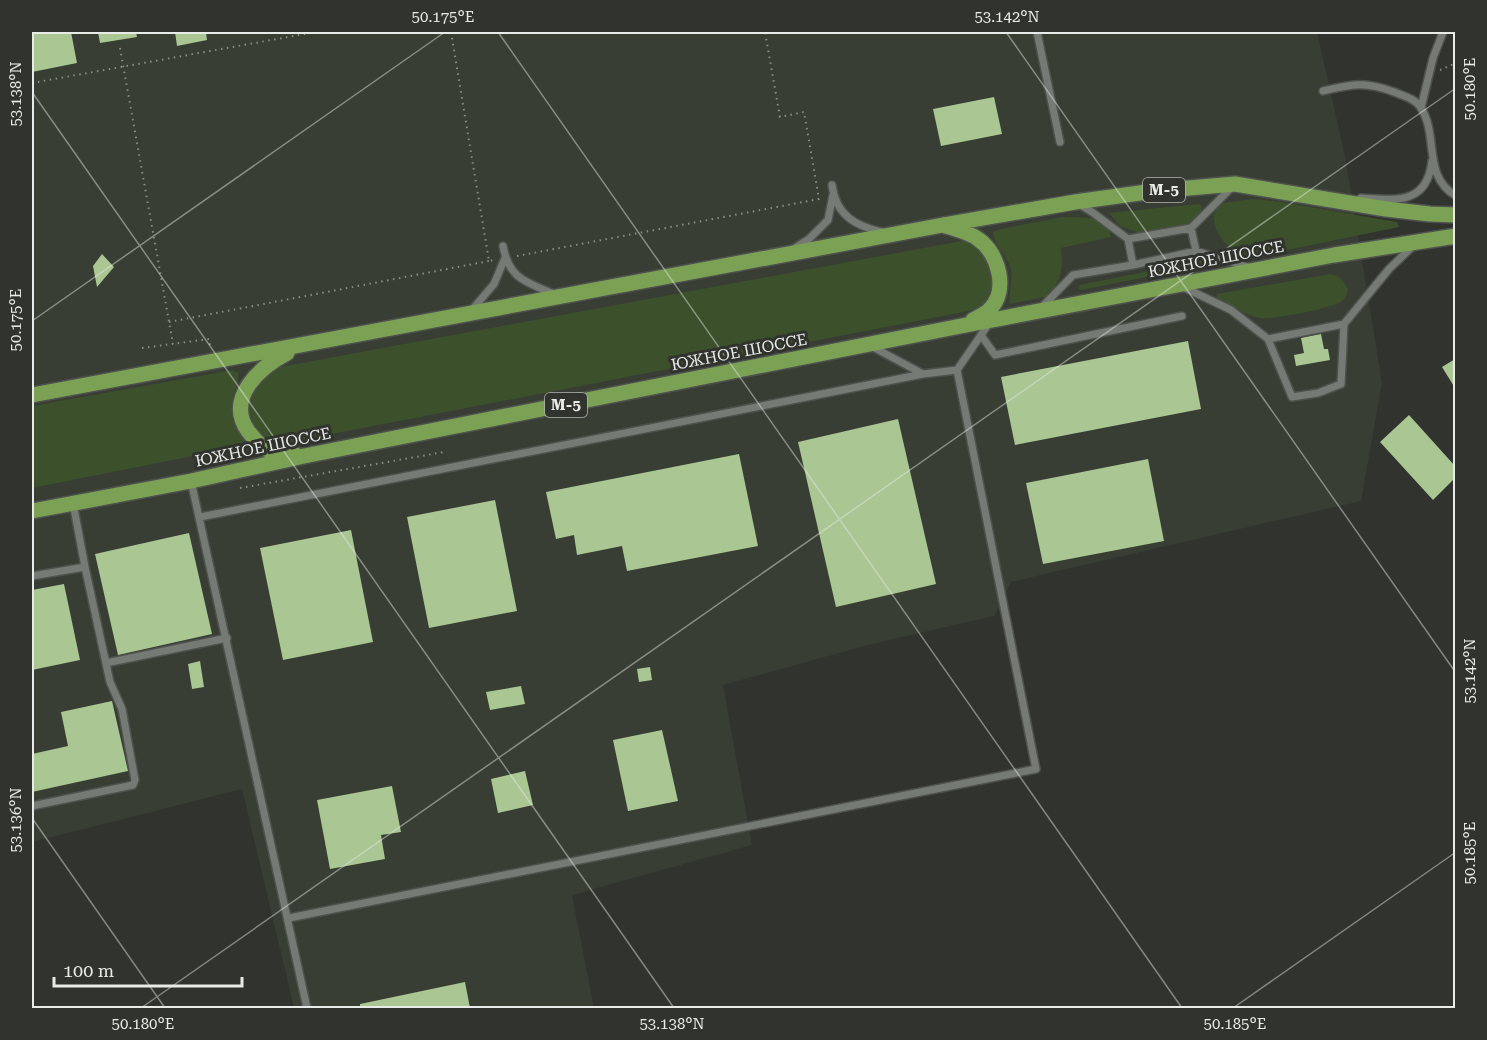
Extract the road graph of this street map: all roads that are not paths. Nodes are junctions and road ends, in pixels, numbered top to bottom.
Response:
1 (1037, 32) edge
2 (1443, 32) edge
3 (1323, 91) dead end
4 (1421, 108) junction
5 (1060, 142) dead end
6 (1432, 155) junction
7 (1235, 184) junction
8 (832, 185) dead end
9 (833, 195) junction
10 (1304, 195) junction
11 (1455, 196) edge
12 (1075, 202) junction
13 (1455, 215) edge
14 (943, 225) junction
15 (1191, 228) junction
16 (893, 234) junction
17 (1455, 236) edge
18 (1128, 239) junction
19 (1416, 244) junction
20 (503, 246) dead end
21 (1196, 251) junction
22 (780, 255) junction
23 (505, 258) junction
24 (1133, 265) junction
25 (1257, 269) junction
26 (1178, 284) junction
27 (559, 296) junction
28 (1039, 311) junction
29 (468, 314) junction
30 (1182, 316) dead end
31 (991, 320) junction
32 (1344, 324) junction
33 (966, 325) junction
34 (981, 335) junction
35 (1268, 339) junction
36 (869, 345) junction
37 (300, 346) junction
38 (957, 370) junction
39 (924, 374) junction
40 (32, 396) edge
41 (304, 456) junction
42 (191, 480) junction
43 (73, 503) junction
44 (32, 511) edge
45 (200, 517) junction
46 (85, 567) junction
47 (32, 576) edge
48 (227, 638) junction
49 (106, 663) junction
50 (32, 806) edge
51 (289, 918) junction
52 (307, 1008) edge

1 - 5 lane
2 - 4 lane
3 - 4 lane
4 - 6 lane
6 - 10 lane
6 - 11 lane
7 - 10 main road, М-5
7 - 12 main road, М-5
7 - 15 lane
8 - 9 lane
9 - 16 lane
9 - 22 lane
10 - 13 main road, М-5
12 - 14 main road, М-5
12 - 18 lane
14 - 16 main road, М-5
14 - 33 main road
15 - 18 lane
15 - 21 lane
16 - 22 main road, М-5
17 - 19 main road, ЮЖНОЕ ШОССЕ / М-5
18 - 24 lane
19 - 25 main road, ЮЖНОЕ ШОССЕ / М-5
19 - 32 lane
20 - 23 lane
21 - 24 lane
21 - 25 lane
22 - 27 main road, М-5
23 - 27 lane
23 - 29 lane
24 - 28 lane
25 - 26 main road, ЮЖНОЕ ШОССЕ / М-5
26 - 28 main road, ЮЖНОЕ ШОССЕ / М-5
26 - 35 lane
27 - 29 main road, М-5
28 - 31 main road, ЮЖНОЕ ШОССЕ / М-5
29 - 37 main road, М-5
30 - 34 lane
31 - 33 main road, ЮЖНОЕ ШОССЕ / М-5
31 - 34 lane
32 - 35 lane
32 - 35 lane
33 - 36 main road, ЮЖНОЕ ШОССЕ / М-5
34 - 38 lane
36 - 39 lane
36 - 41 main road, ЮЖНОЕ ШОССЕ / М-5
37 - 40 main road, М-5
37 - 41 main road
38 - 39 lane
38 - 51 lane
39 - 45 lane
41 - 42 main road, ЮЖНОЕ ШОССЕ / М-5
42 - 43 main road, ЮЖНОЕ ШОССЕ / М-5
42 - 45 lane
43 - 44 main road, ЮЖНОЕ ШОССЕ / М-5
43 - 46 lane
45 - 48 lane
46 - 47 lane
46 - 49 lane
48 - 49 lane
48 - 51 lane
49 - 50 lane
51 - 52 lane

